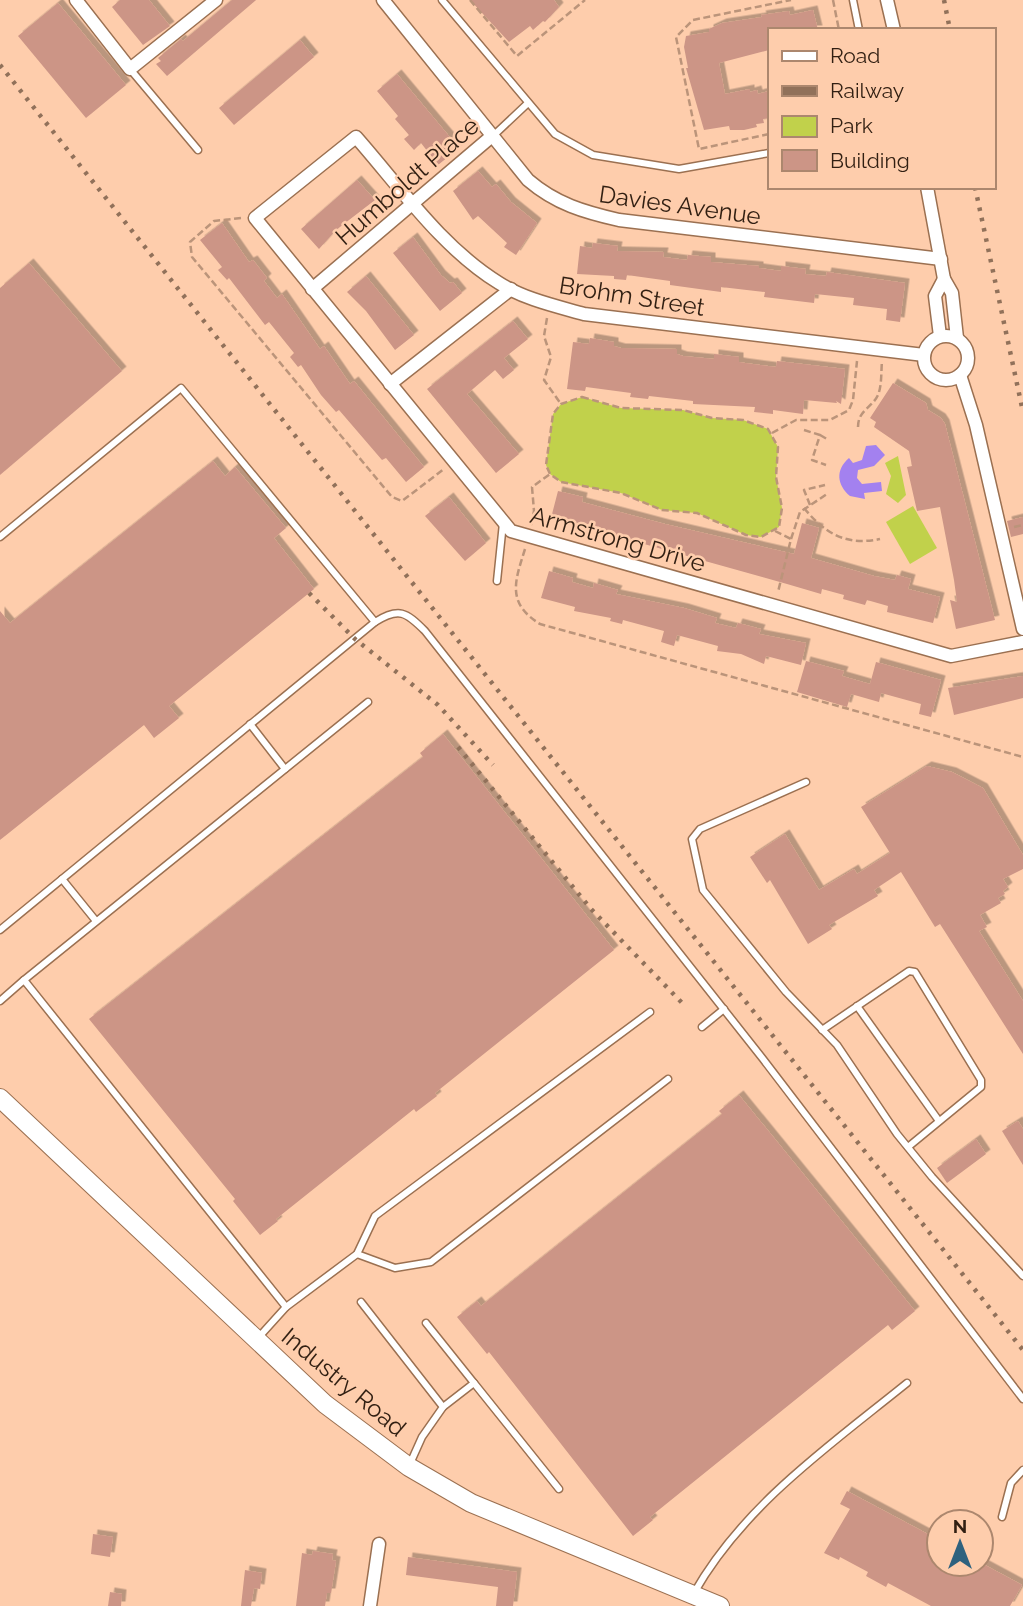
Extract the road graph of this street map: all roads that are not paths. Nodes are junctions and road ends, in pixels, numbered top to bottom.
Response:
1 (76, 0) edge
2 (216, 0) edge
3 (383, 0) edge
4 (442, 0) edge
5 (853, 0) edge
6 (887, 0) edge
7 (859, 28) edge
8 (894, 28) edge
9 (134, 66) junction
10 (527, 104) junction
11 (492, 136) junction
12 (198, 150) dead end
13 (768, 153) edge
14 (927, 189) edge
15 (414, 203) junction
16 (255, 218) joint
17 (941, 258) junction
18 (944, 279) junction
19 (312, 289) junction
20 (511, 289) junction
21 (940, 336) junction
22 (957, 338) junction
23 (924, 355) junction
24 (960, 375) junction
25 (390, 384) junction
26 (503, 521) junction
27 (0, 537) edge
28 (497, 581) dead end
29 (375, 622) junction
30 (1023, 629) edge
31 (1023, 642) edge
32 (368, 702) dead end
33 (250, 724) junction
34 (285, 769) junction
35 (806, 782) dead end
36 (62, 879) junction
37 (96, 921) junction
38 (0, 930) edge
39 (24, 980) junction
40 (0, 1001) edge
41 (857, 1006) junction
42 (724, 1009) junction
43 (650, 1012) dead end
44 (702, 1027) dead end
45 (822, 1030) junction
46 (668, 1079) dead end
47 (0, 1098) edge
48 (939, 1121) junction
49 (908, 1147) junction
50 (357, 1254) junction
51 (1023, 1276) edge
52 (361, 1302) dead end
53 (286, 1307) junction
54 (426, 1322) dead end
55 (257, 1340) junction
56 (474, 1383) junction
57 (907, 1384) dead end
58 (1023, 1399) edge
59 (443, 1407) junction
60 (409, 1467) junction
61 (1023, 1470) edge
62 (559, 1489) dead end
63 (1002, 1517) dead end
64 (379, 1544) dead end
65 (693, 1594) junction
66 (370, 1606) edge
67 (720, 1606) edge

1 - 9 street
2 - 9 street
3 - 11 street, Davies Avenue
4 - 10 lane
5 - 7 lane
6 - 8 street
9 - 12 lane
10 - 11 lane, Humboldt Place
10 - 13 lane
11 - 15 street, Humboldt Place
11 - 17 street, Davies Avenue
14 - 17 street
15 - 16 street, Brohm Street
15 - 19 street, Humboldt Place
15 - 20 street, Brohm Street
16 - 19 street, Armstrong Drive
17 - 18 street
18 - 21 street
18 - 22 street
19 - 25 street, Armstrong Drive
20 - 23 street, Brohm Street
20 - 25 street
21 - 22 street
21 - 23 street
22 - 24 street
23 - 24 street
24 - 30 street
25 - 26 street, Armstrong Drive
26 - 28 lane
26 - 31 street, Armstrong Drive
27 - 29 lane
29 - 33 lane
29 - 42 lane
32 - 34 lane
33 - 34 lane
33 - 36 lane
34 - 37 lane
35 - 45 lane
36 - 37 lane
36 - 38 lane
37 - 39 lane
39 - 40 lane
39 - 53 lane
41 - 45 lane
41 - 48 lane
41 - 48 lane
42 - 44 lane
42 - 58 lane
43 - 50 lane
45 - 49 lane
46 - 50 lane
47 - 55 main road, Industry Road
48 - 49 lane
49 - 51 lane
50 - 53 lane
52 - 59 lane
53 - 55 lane
54 - 56 lane
55 - 60 main road, Industry Road
56 - 59 lane
56 - 62 lane
57 - 65 lane
59 - 60 lane
60 - 65 main road, Industry Road
61 - 63 lane
64 - 66 street
65 - 67 main road, Industry Road

